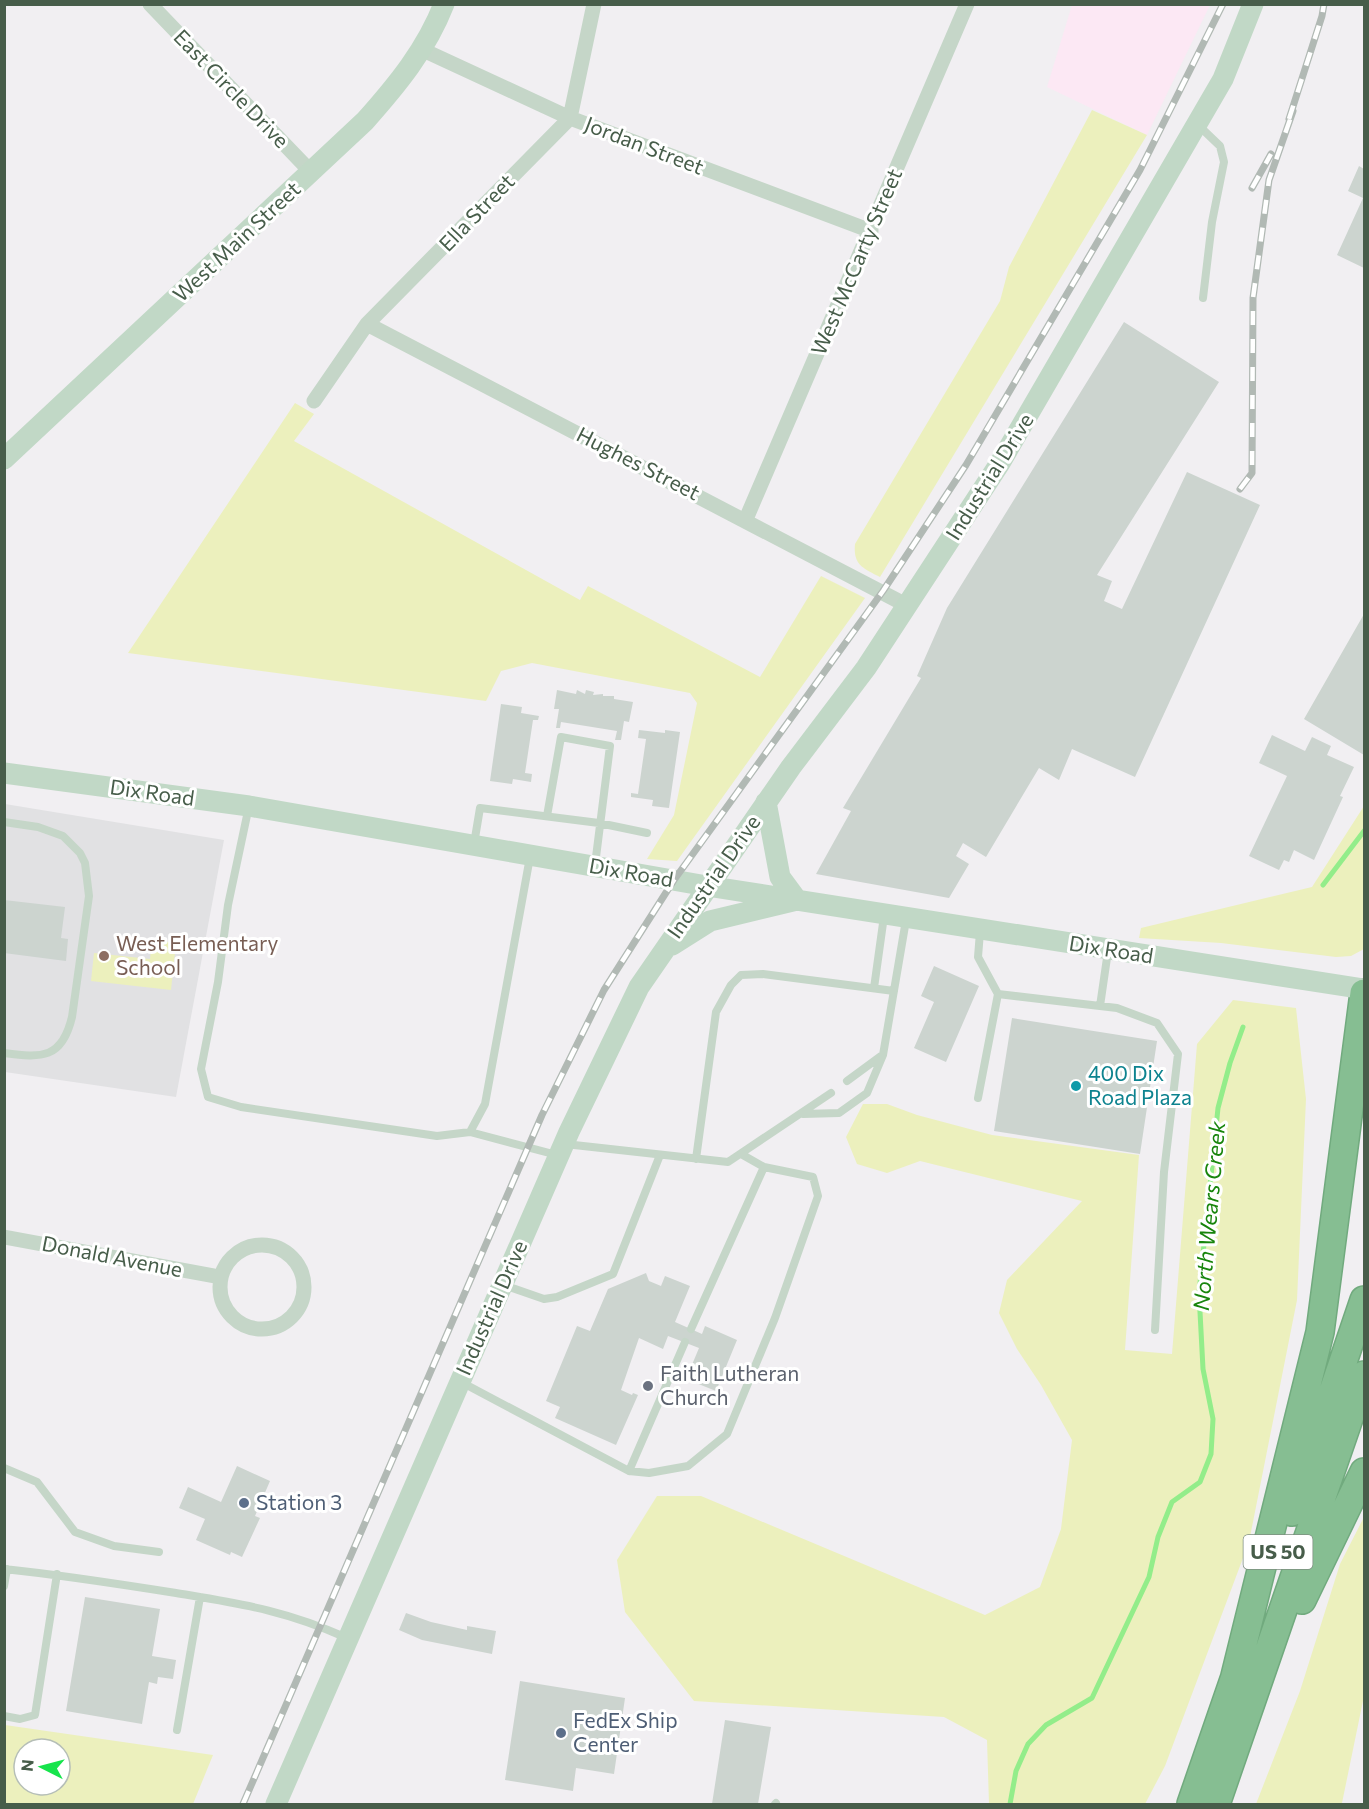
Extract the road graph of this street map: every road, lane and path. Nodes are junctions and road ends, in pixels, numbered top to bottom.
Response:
1 (150, 4) edge
2 (444, 4) edge
3 (594, 4) edge
4 (967, 4) edge
5 (1253, 4) edge
6 (423, 50) junction
7 (570, 118) junction
8 (1197, 124) junction
9 (312, 173) junction
10 (871, 231) junction
11 (1203, 298) dead end
12 (367, 324) junction
13 (314, 401) dead end
14 (4, 459) edge
15 (746, 519) junction
16 (908, 606) junction
17 (4, 773) edge
18 (766, 802) junction
19 (249, 806) junction
20 (548, 816) junction
21 (4, 822) edge
22 (599, 823) junction
23 (647, 833) dead end
24 (473, 845) junction
25 (531, 855) junction
26 (594, 866) junction
27 (707, 886) junction
28 (797, 900) junction
29 (885, 915) junction
30 (906, 918) junction
31 (980, 930) junction
32 (1108, 949) junction
33 (663, 951) junction
34 (874, 988) junction
35 (894, 991) junction
36 (1365, 991) edge
37 (998, 994) junction
38 (1100, 1006) junction
39 (4, 1053) edge
40 (883, 1055) junction
41 (847, 1082) dead end
42 (831, 1093) dead end
43 (978, 1098) dead end
44 (802, 1114) junction
45 (470, 1132) junction
46 (561, 1149) junction
47 (741, 1154) junction
48 (660, 1155) junction
49 (696, 1159) junction
50 (764, 1167) junction
51 (4, 1237) edge
52 (220, 1277) junction
53 (502, 1285) junction
54 (1365, 1300) edge
55 (691, 1329) dead end
56 (1155, 1330) dead end
57 (685, 1342) dead end
58 (1365, 1375) edge
59 (459, 1382) junction
60 (4, 1468) edge
61 (629, 1471) junction
62 (1365, 1472) edge
63 (159, 1552) dead end
64 (6, 1569) edge
65 (57, 1574) junction
66 (4, 1586) edge
67 (200, 1597) junction
68 (348, 1639) junction
69 (1233, 1684) junction
70 (4, 1716) edge
71 (1241, 1728) junction
72 (177, 1730) dead end
73 (276, 1804) edge
74 (1191, 1804) edge
75 (1216, 1804) edge

1 - 9 street, East Circle Drive
2 - 6 main road, West Main Street
3 - 7 street
4 - 10 street, West McCarty Street
5 - 8 main road, Industrial Drive
6 - 7 street, Jordan Street
6 - 9 main road, West Main Street
7 - 10 street, Jordan Street
7 - 12 street, Ella Street
8 - 11 lane
8 - 16 main road, Industrial Drive
9 - 14 main road, West Main Street
10 - 15 street, West McCarty Street
12 - 13 street, Ella Street
12 - 15 street, Hughes Street
15 - 16 street, Hughes Street
16 - 18 main road, Industrial Drive
17 - 19 main road, Dix Road
18 - 27 main road, Industrial Drive
18 - 28 main road
19 - 24 main road, Dix Road
19 - 45 lane
20 - 22 lane
20 - 22 lane
20 - 24 lane
21 - 39 lane
22 - 23 lane
22 - 26 lane
24 - 25 main road, Dix Road
25 - 26 main road, Dix Road
25 - 45 lane
26 - 27 main road, Dix Road
27 - 28 main road, Dix Road
27 - 33 main road, Industrial Drive
28 - 29 main road, Dix Road
28 - 33 main road
29 - 30 main road, Dix Road
29 - 34 lane
30 - 31 main road, Dix Road
30 - 35 lane
31 - 32 main road, Dix Road
31 - 37 lane
32 - 36 main road, Dix Road
32 - 38 lane
33 - 46 main road, Industrial Drive
34 - 35 lane
34 - 49 lane
35 - 40 lane
36 - 69 highway
37 - 38 lane
37 - 43 lane
38 - 56 lane
40 - 41 lane
40 - 44 lane
42 - 44 lane
44 - 47 lane
45 - 46 lane
46 - 48 lane
46 - 53 main road, Industrial Drive
47 - 49 lane
47 - 50 lane
48 - 49 lane
48 - 53 lane
50 - 55 lane
50 - 61 lane
51 - 52 street, Donald Avenue
52 - 52 street
53 - 59 main road, Industrial Drive
54 - 69 highway, US 50
57 - 61 lane
58 - 71 highway, US 50
59 - 61 lane
59 - 68 main road, Industrial Drive
60 - 63 lane
62 - 71 highway
64 - 65 lane
64 - 66 lane
65 - 67 lane
65 - 70 lane
67 - 68 lane
67 - 72 lane
68 - 73 main road, Industrial Drive
69 - 74 highway, US 50
71 - 75 highway, US 50

